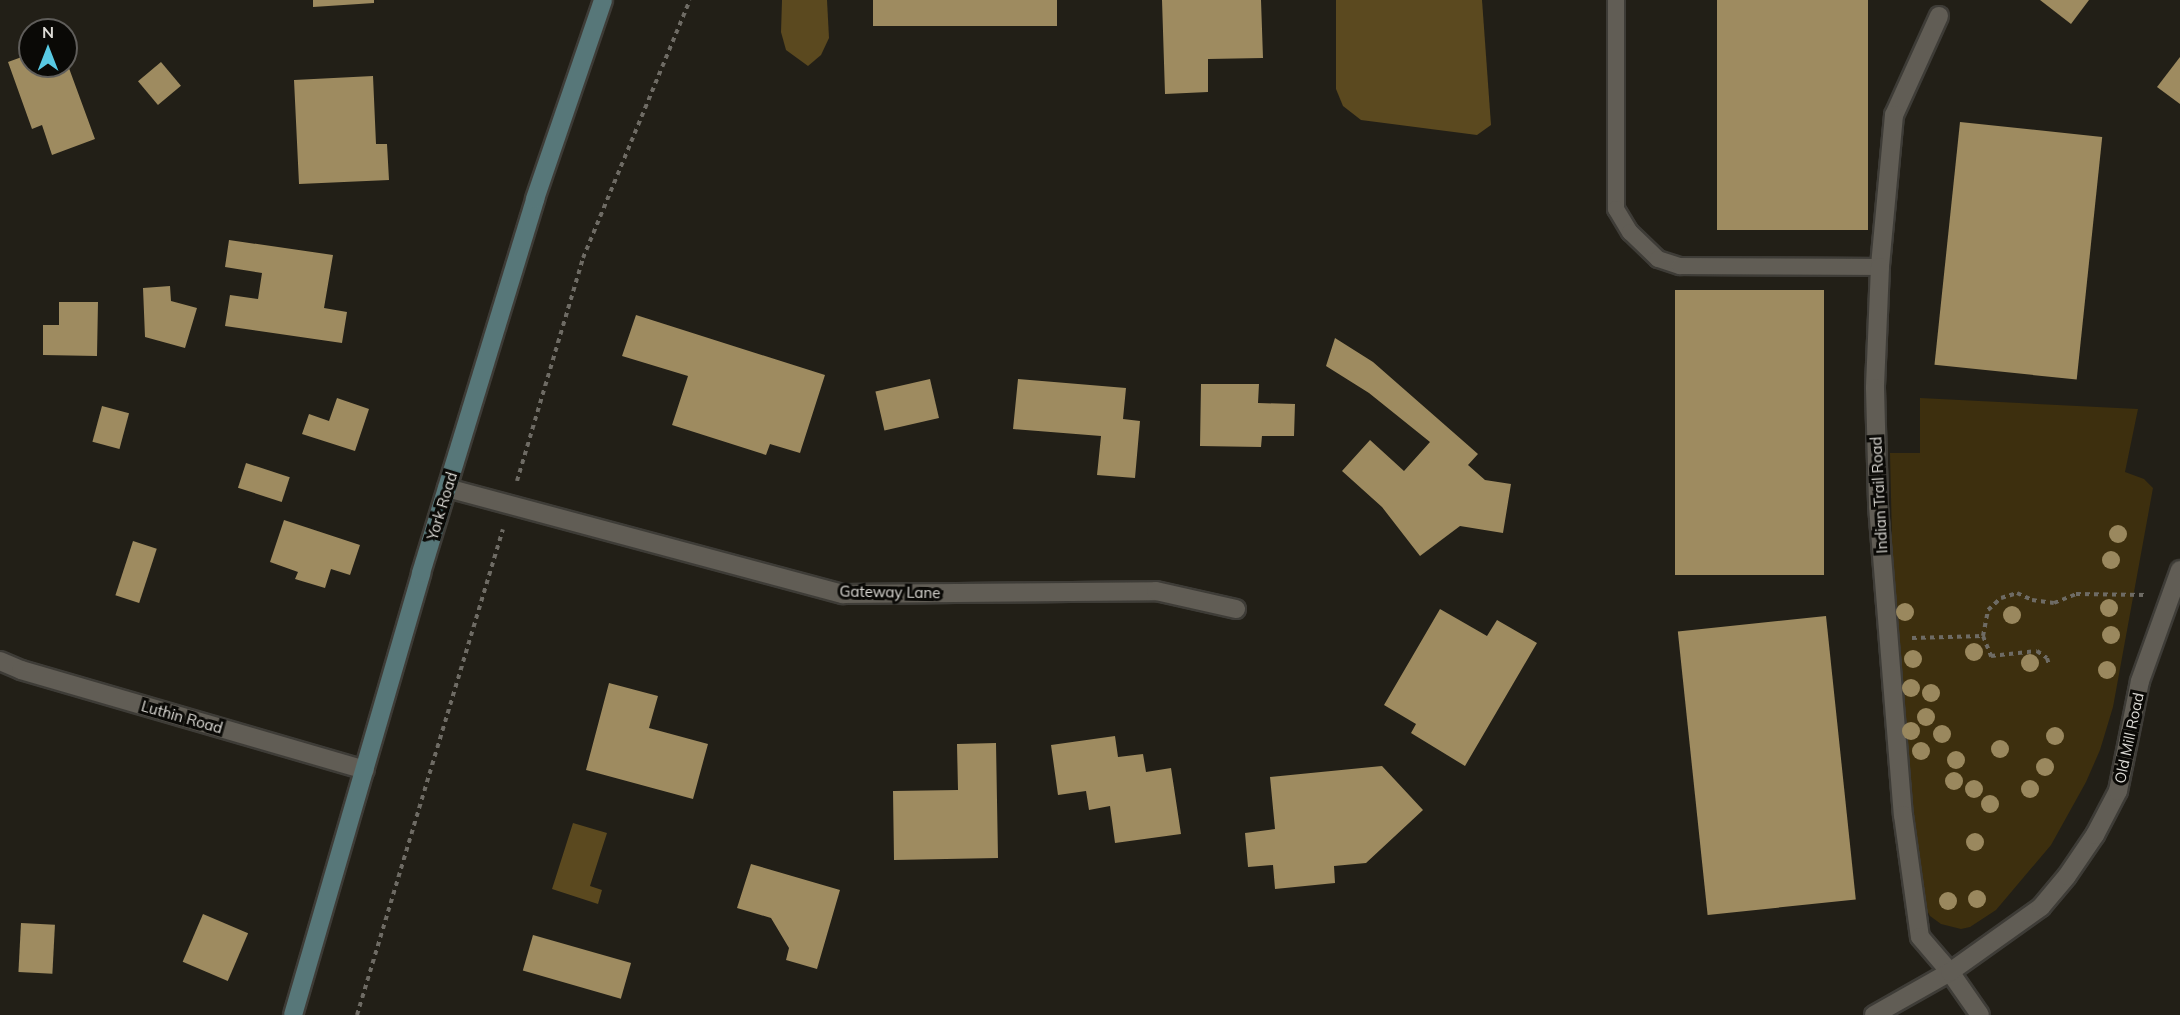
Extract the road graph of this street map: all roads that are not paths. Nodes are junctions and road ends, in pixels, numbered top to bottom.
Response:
1 (603, 0) edge
2 (1616, 0) edge
3 (1939, 16) dead end
4 (1880, 267) junction
5 (447, 488) junction
6 (2180, 570) edge
7 (1236, 609) dead end
8 (0, 661) edge
9 (365, 770) junction
10 (1950, 972) junction
11 (294, 1015) edge
12 (1874, 1015) edge
13 (1980, 1015) edge

1 - 5 main road, York Road
2 - 4 lane
3 - 4 street, Indian Trail Road
4 - 10 street, Indian Trail Road
5 - 7 street, Gateway Lane
5 - 9 main road, York Road
6 - 10 street, Old Mill Road
8 - 9 street, Luthin Road
9 - 11 main road, York Road
10 - 12 street, Old Mill Road
10 - 13 street, Indian Trail Road

